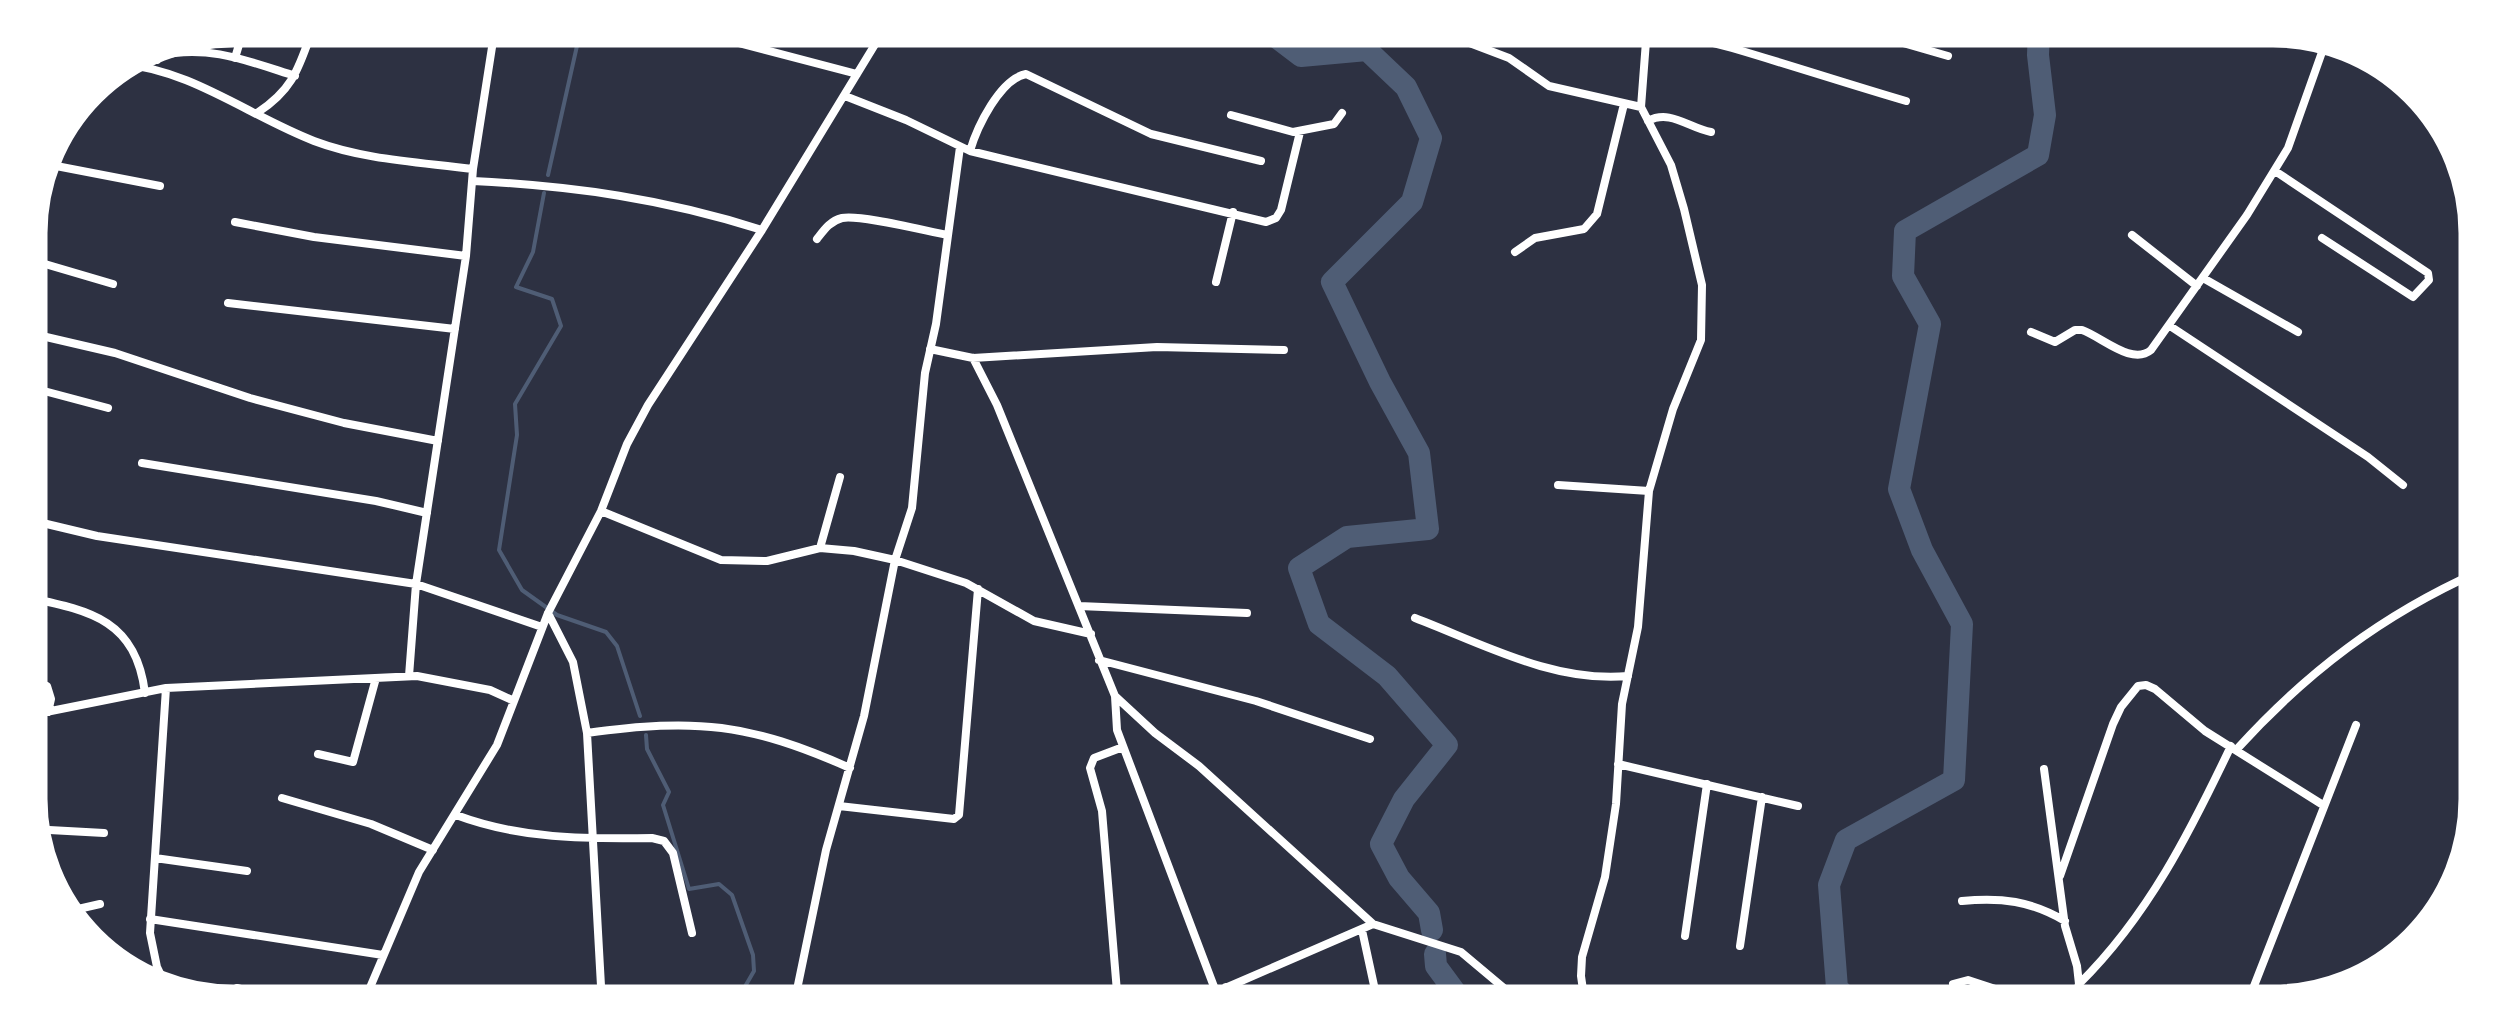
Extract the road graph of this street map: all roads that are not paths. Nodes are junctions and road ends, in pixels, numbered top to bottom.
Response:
1 (239, 45) edge
2 (307, 45) edge
3 (492, 45) edge
4 (746, 45) edge
5 (875, 45) edge
6 (1475, 45) edge
7 (1646, 45) edge
8 (1723, 45) edge
9 (1910, 45) edge
10 (184, 52) edge
11 (2323, 52) edge
12 (1948, 56) dead end
13 (235, 58) junction
14 (156, 61) edge
15 (143, 68) edge
16 (154, 70) junction
17 (857, 74) junction
18 (295, 76) junction
19 (846, 96) junction
20 (1906, 101) dead end
21 (1624, 104) junction
22 (1641, 107) junction
23 (1342, 112) dead end
24 (257, 113) junction
25 (1230, 115) dead end
26 (1648, 120) junction
27 (1300, 132) junction
28 (1711, 132) dead end
29 (960, 147) junction
30 (970, 152) junction
31 (1261, 160) dead end
32 (57, 166) edge
33 (474, 169) junction
34 (2275, 170) junction
35 (473, 182) junction
36 (160, 186) dead end
37 (1232, 212) junction
38 (235, 222) dead end
39 (762, 230) junction
40 (948, 235) junction
41 (2132, 235) dead end
42 (2322, 238) dead end
43 (817, 239) dead end
44 (1515, 252) dead end
45 (466, 256) junction
46 (45, 264) edge
47 (1216, 282) dead end
48 (2200, 282) junction
49 (113, 284) dead end
50 (228, 303) dead end
51 (2170, 326) junction
52 (455, 329) junction
53 (2030, 332) dead end
54 (2298, 332) dead end
55 (45, 337) edge
56 (930, 349) junction
57 (1284, 350) dead end
58 (973, 358) junction
59 (45, 391) edge
60 (108, 408) dead end
61 (438, 441) junction
62 (142, 463) dead end
63 (840, 478) dead end
64 (1558, 485) dead end
65 (2403, 485) dead end
66 (1649, 490) junction
67 (601, 510) junction
68 (427, 513) junction
69 (45, 524) edge
70 (820, 548) junction
71 (896, 560) junction
72 (2461, 581) edge
73 (416, 584) junction
74 (978, 589) junction
75 (45, 602) edge
76 (1079, 606) junction
77 (548, 612) junction
78 (1248, 613) dead end
79 (1415, 618) dead end
80 (542, 627) junction
81 (1091, 634) junction
82 (1099, 660) junction
83 (408, 676) junction
84 (1628, 676) junction
85 (376, 678) junction
86 (45, 685) edge
87 (166, 688) junction
88 (145, 692) junction
89 (1115, 696) junction
90 (514, 701) junction
91 (48, 712) junction
92 (45, 713) edge
93 (2356, 724) dead end
94 (587, 733) junction
95 (1370, 739) dead end
96 (1123, 747) junction
97 (2234, 748) junction
98 (318, 754) dead end
99 (1618, 764) junction
100 (850, 768) junction
101 (2044, 769) dead end
102 (1707, 784) junction
103 (1762, 797) junction
104 (282, 798) dead end
105 (2323, 805) junction
106 (839, 806) junction
107 (1798, 806) dead end
108 (456, 815) junction
109 (48, 831) edge
110 (104, 834) dead end
111 (594, 839) junction
112 (433, 850) junction
113 (155, 858) junction
114 (247, 871) dead end
115 (2060, 876) junction
116 (1962, 901) dead end
117 (100, 904) dead end
118 (81, 908) edge
119 (150, 919) junction
120 (2065, 921) junction
121 (1373, 924) junction
122 (1362, 930) junction
123 (692, 933) dead end
124 (1686, 936) dead end
125 (1740, 946) dead end
126 (384, 955) junction
127 (159, 971) edge
128 (1953, 984) dead end
129 (2079, 984) junction
130 (370, 987) edge
131 (601, 987) edge
132 (798, 987) edge
133 (1117, 987) edge
134 (1214, 987) edge
135 (1226, 987) edge
136 (1374, 987) edge
137 (1503, 987) edge
138 (1583, 987) edge
139 (1990, 987) edge
140 (2078, 987) edge
141 (2253, 987) edge

1 - 13 street
2 - 18 street
3 - 33 street
4 - 17 street
5 - 17 street
6 - 21 street
7 - 22 street
8 - 20 street
9 - 12 street
10 - 13 street
11 - 34 street
13 - 18 street
14 - 16 street
15 - 16 street
16 - 24 street
17 - 19 street
18 - 24 street
19 - 29 street
19 - 39 street
21 - 22 street
21 - 44 street
22 - 26 street
23 - 27 street
24 - 33 street
25 - 27 street
26 - 28 street
26 - 66 street
27 - 37 street
29 - 30 street
29 - 40 street
30 - 31 street
30 - 37 street
32 - 36 street
33 - 35 street
34 - 42 street
34 - 48 street
35 - 39 street
35 - 45 street
37 - 47 street
38 - 45 street
39 - 67 street
40 - 43 street
40 - 56 street
41 - 48 street
45 - 52 street
46 - 49 street
48 - 51 street
48 - 54 street
50 - 52 street
51 - 53 street
51 - 65 street
52 - 61 street
55 - 61 street
56 - 58 street
56 - 71 street
57 - 58 street
58 - 76 street
59 - 60 street
61 - 68 street
62 - 68 street
63 - 70 street
64 - 66 street
66 - 84 street
67 - 70 street
67 - 77 street
68 - 73 street
69 - 73 street
70 - 71 street
71 - 74 street
71 - 100 street
72 - 97 street
73 - 80 street
73 - 83 street
74 - 81 street
74 - 106 street
75 - 88 street
76 - 78 street
76 - 81 street
77 - 80 street
77 - 94 street
79 - 84 street
80 - 90 street
81 - 82 street
82 - 89 street
82 - 95 street
83 - 85 street
83 - 90 street
84 - 99 street
85 - 87 street
85 - 98 street
86 - 91 street
87 - 88 street
87 - 113 street
88 - 91 street
89 - 96 street
89 - 121 street
90 - 108 street
91 - 92 street
93 - 105 street
94 - 100 street
94 - 111 street
96 - 133 street
96 - 134 street
97 - 105 street
97 - 115 street
97 - 129 street
99 - 102 street
99 - 138 street
100 - 106 street
101 - 115 street
102 - 103 street
102 - 124 street
103 - 107 street
103 - 125 street
104 - 112 street
105 - 141 street
106 - 132 street
108 - 111 street
108 - 112 street
109 - 110 street
111 - 123 street
111 - 131 street
112 - 126 street
113 - 114 street
113 - 119 street
115 - 120 street
116 - 120 street
117 - 118 street
119 - 126 street
119 - 127 street
120 - 129 street
121 - 122 street
121 - 137 street
122 - 135 street
122 - 136 street
126 - 130 street
128 - 139 street
129 - 140 street

